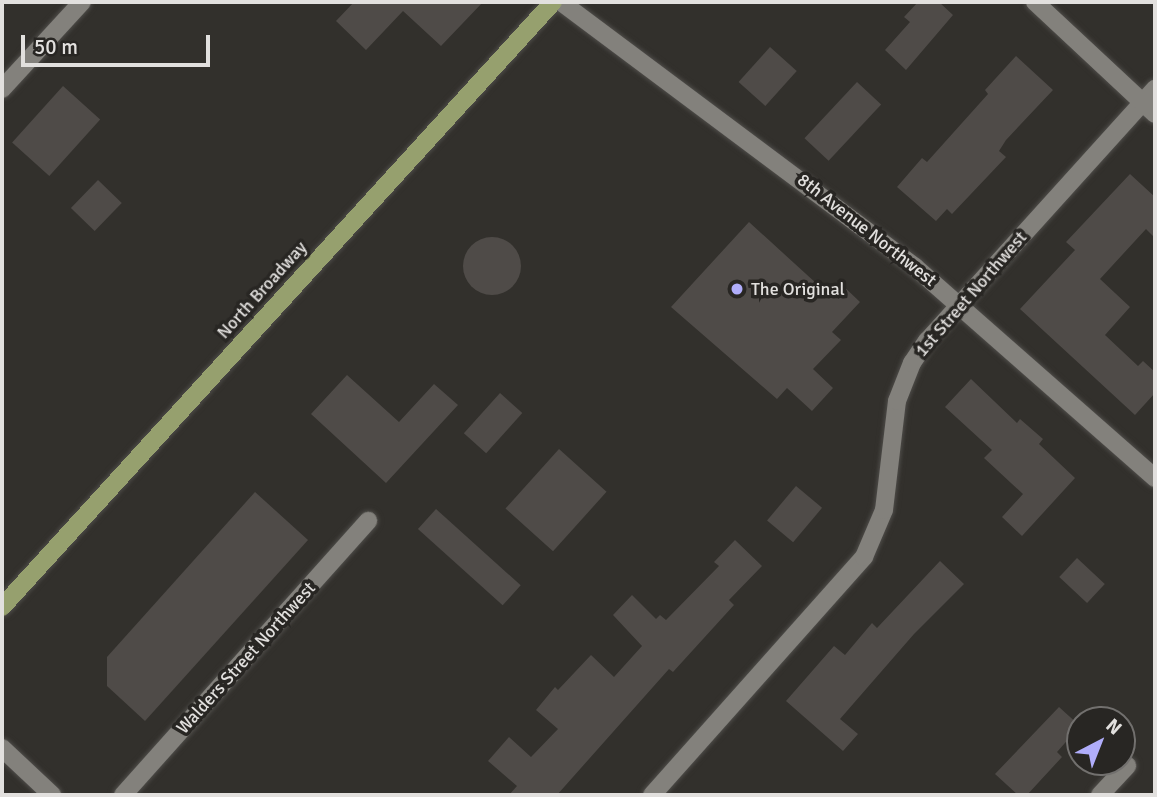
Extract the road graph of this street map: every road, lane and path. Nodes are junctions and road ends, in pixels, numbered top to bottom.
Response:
1 (82, 2) edge
2 (553, 2) edge
3 (561, 2) edge
4 (1035, 2) edge
5 (2, 89) edge
6 (1151, 102) edge
7 (960, 303) junction
8 (1155, 478) edge
9 (368, 521) dead end
10 (2, 607) edge
11 (2, 748) edge
12 (1117, 776) edge
13 (52, 795) edge
14 (123, 795) edge
15 (652, 795) edge
16 (1100, 795) edge

1 - 5 street
2 - 10 main road, North Broadway
3 - 7 street, 8th Avenue Northwest
4 - 6 street
6 - 7 street, 1st Street Northwest
7 - 8 street, 8th Avenue Northwest
7 - 15 street, 1st Street Northwest
9 - 14 street, Walders Street Northwest
11 - 13 street
12 - 16 street

